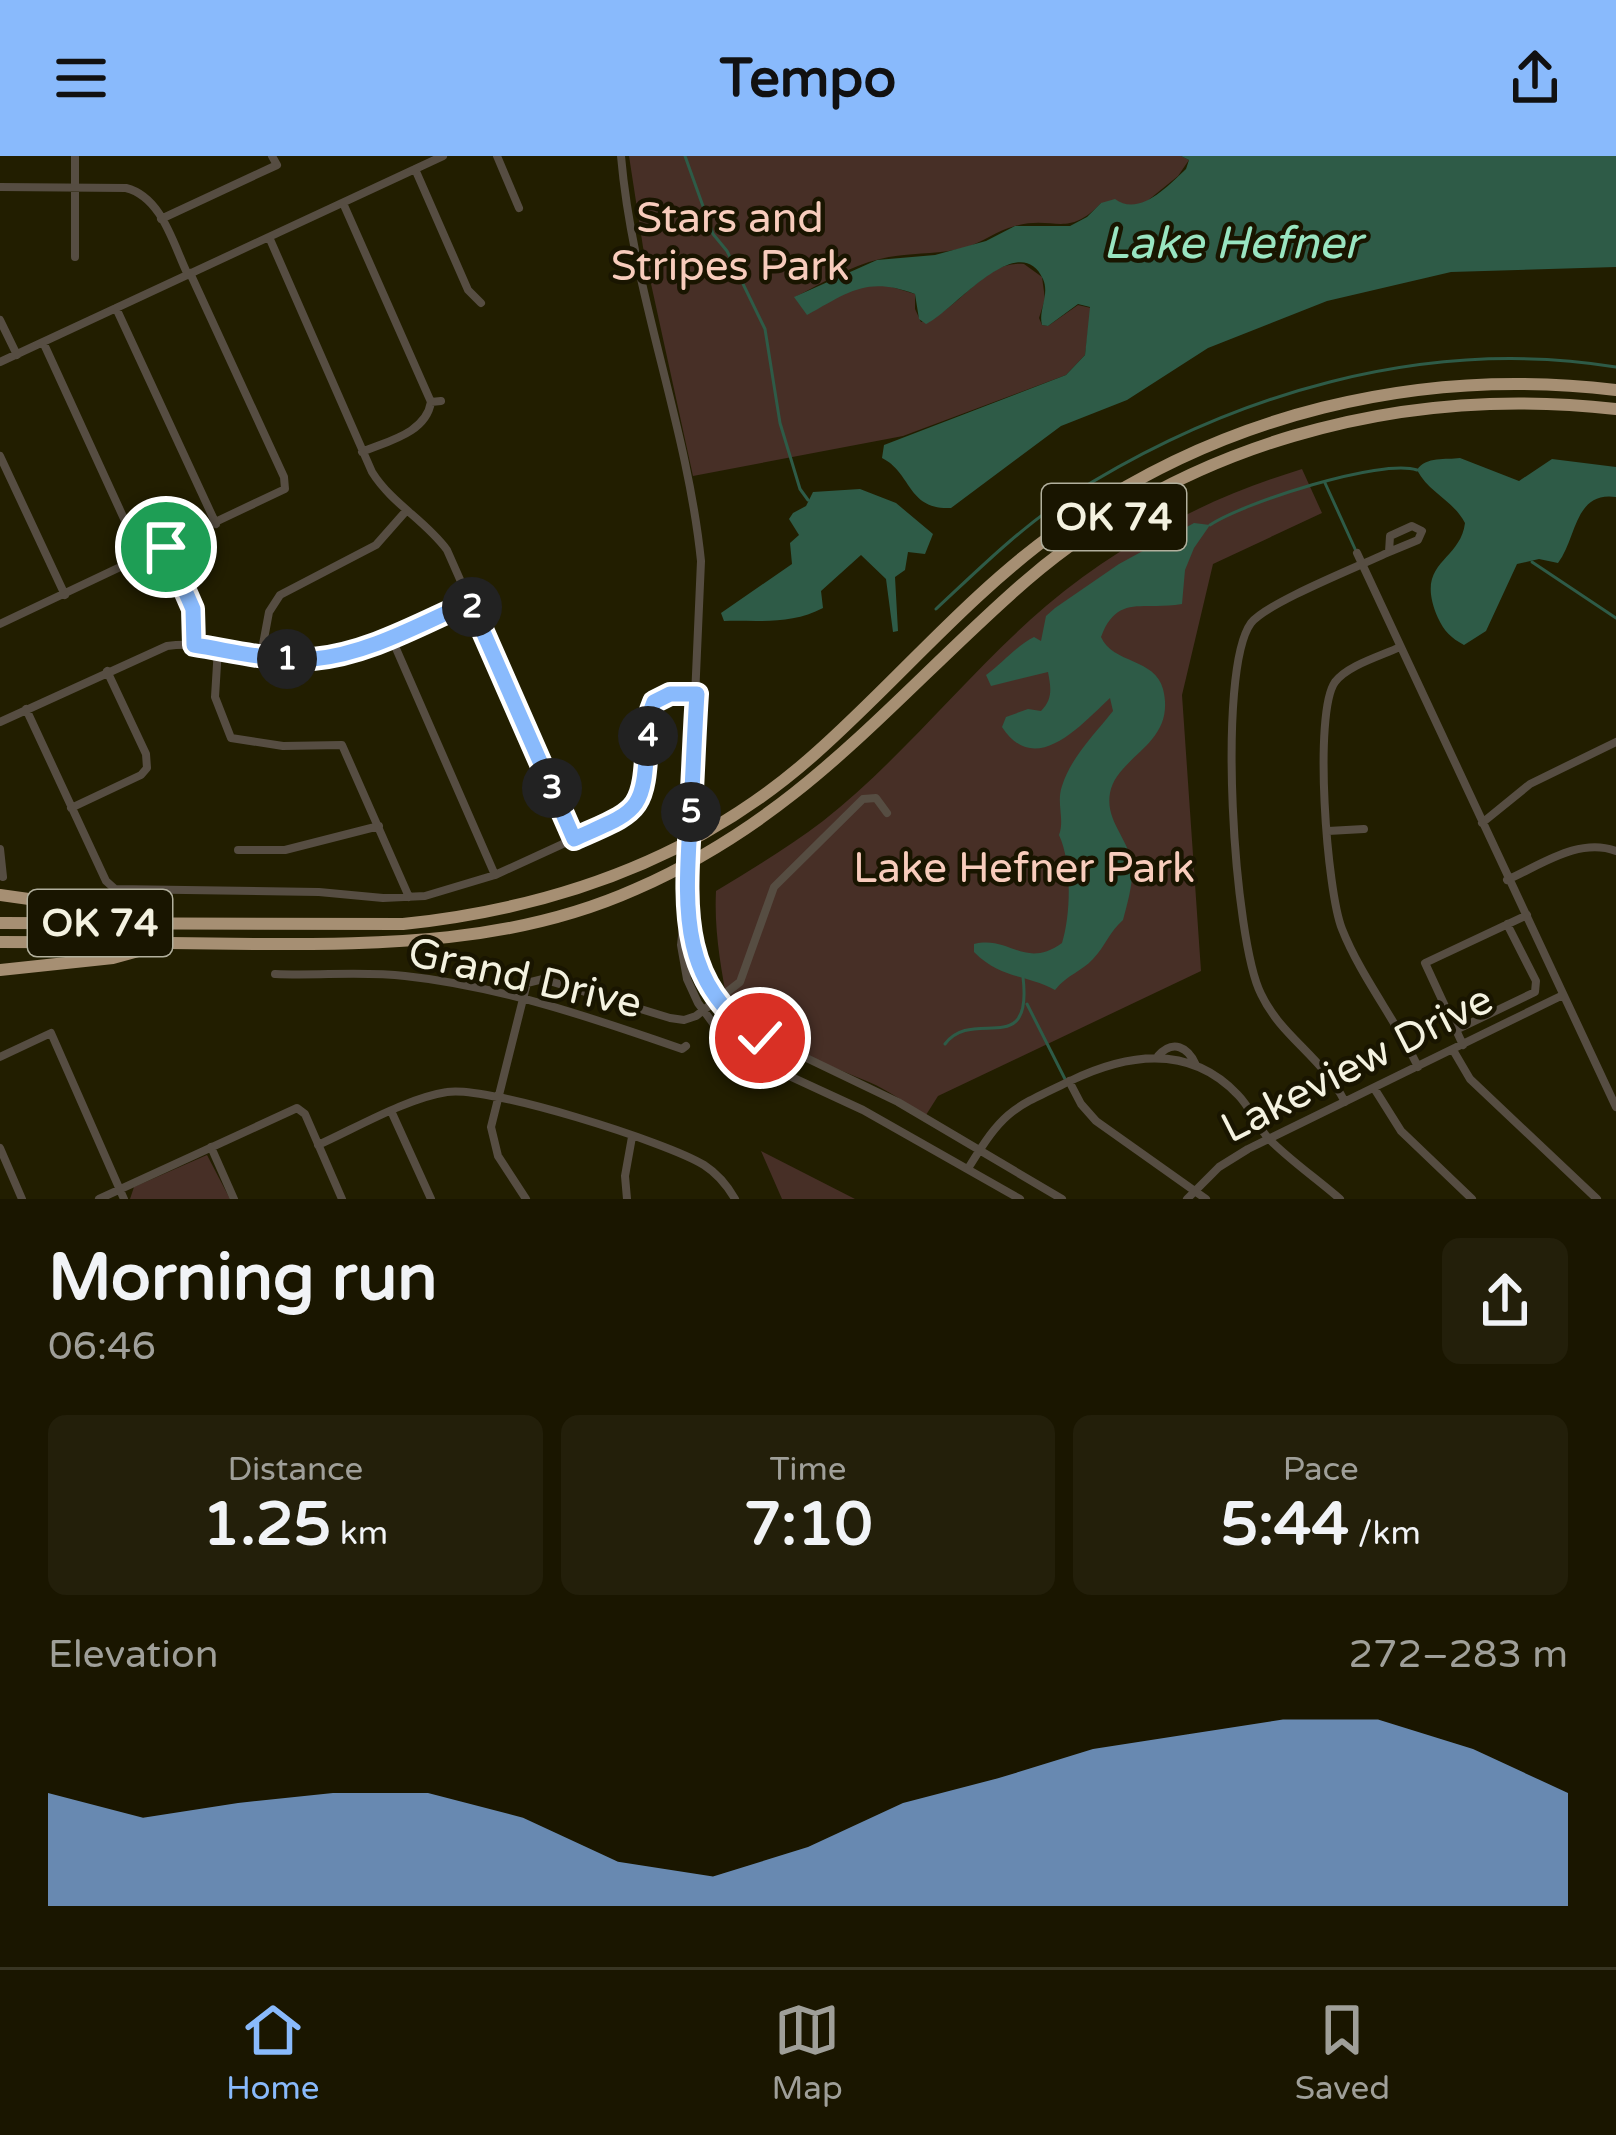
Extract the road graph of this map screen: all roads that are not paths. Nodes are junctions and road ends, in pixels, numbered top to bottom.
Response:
1 (75, 156) edge
2 (443, 156) edge
3 (497, 156) edge
4 (621, 156) edge
5 (275, 161) edge
6 (415, 169) junction
7 (0, 187) edge
8 (76, 188) junction
9 (343, 203) junction
10 (519, 208) dead end
11 (161, 219) junction
12 (268, 237) junction
13 (75, 257) dead end
14 (189, 274) junction
15 (481, 303) dead end
16 (116, 308) junction
17 (0, 320) edge
18 (43, 342) junction
19 (16, 355) junction
20 (0, 362) edge
21 (1616, 389) edge
22 (1616, 409) edge
23 (362, 452) junction
24 (0, 456) edge
25 (406, 511) junction
26 (216, 524) junction
27 (166, 547) junction
28 (1389, 552) dead end
29 (1357, 553) dead end
30 (142, 558) junction
31 (1362, 565) junction
32 (64, 595) junction
33 (470, 602) junction
34 (0, 624) edge
35 (391, 637) junction
36 (194, 645) junction
37 (1400, 647) junction
38 (218, 648) junction
39 (261, 656) junction
40 (107, 671) junction
41 (697, 694) junction
42 (26, 709) junction
43 (0, 722) edge
44 (1616, 742) edge
45 (71, 808) junction
46 (887, 813) dead end
47 (1482, 823) junction
48 (379, 826) junction
49 (1364, 829) dead end
50 (1328, 831) junction
51 (574, 839) junction
52 (0, 849) edge
53 (238, 850) dead end
54 (1616, 851) edge
55 (495, 875) junction
56 (3, 877) dead end
57 (1507, 880) junction
58 (0, 895) edge
59 (409, 898) junction
60 (686, 905) junction
61 (1527, 915) junction
62 (0, 923) edge
63 (1508, 924) junction
64 (200, 926) junction
65 (0, 942) edge
66 (167, 943) junction
67 (0, 970) edge
68 (275, 974) dead end
69 (1564, 995) junction
70 (521, 1000) junction
71 (718, 1001) junction
72 (704, 1012) junction
73 (1456, 1030) junction
74 (686, 1046) dead end
75 (1458, 1047) junction
76 (0, 1057) edge
77 (1418, 1067) junction
78 (1069, 1082) junction
79 (1374, 1088) junction
80 (873, 1090) junction
81 (498, 1096) junction
82 (1345, 1102) junction
83 (1616, 1107) edge
84 (863, 1110) junction
85 (392, 1113) junction
86 (632, 1137) junction
87 (1269, 1138) junction
88 (319, 1145) junction
89 (211, 1147) junction
90 (0, 1148) edge
91 (980, 1148) junction
92 (969, 1167) junction
93 (1194, 1190) junction
94 (122, 1194) edge
95 (22, 1199) edge
96 (99, 1199) edge
97 (234, 1199) edge
98 (342, 1199) edge
99 (430, 1199) edge
100 (526, 1199) edge
101 (627, 1199) edge
102 (735, 1199) edge
103 (1020, 1199) edge
104 (1062, 1199) edge
105 (1187, 1199) edge
106 (1206, 1199) edge
107 (1340, 1199) edge
108 (1472, 1199) edge
109 (1597, 1199) edge

1 - 8 street
2 - 6 street
3 - 10 street
4 - 41 street
5 - 11 street
6 - 9 street
6 - 15 street
7 - 8 street
8 - 11 street
8 - 13 street
9 - 12 street
9 - 23 street
11 - 14 street
12 - 14 street
12 - 23 street
14 - 16 street
14 - 26 street
16 - 18 street
16 - 26 street
17 - 19 street
18 - 19 street
18 - 30 street
19 - 20 street
21 - 64 highway, OK 74
22 - 66 highway, OK 74
23 - 25 street
24 - 32 street
25 - 33 street
25 - 39 street
26 - 27 street
27 - 30 street
27 - 36 street
28 - 31 street
29 - 31 street
30 - 32 street
31 - 37 street
31 - 82 street
32 - 34 street
33 - 35 street
33 - 51 street
35 - 39 street
35 - 55 street
36 - 38 street
36 - 40 street
37 - 47 street
37 - 50 street
38 - 39 street
38 - 48 street
40 - 42 street
40 - 45 street
41 - 51 street
41 - 60 street
42 - 43 street
42 - 45 street
44 - 47 street
45 - 59 street
46 - 71 street
47 - 57 street
48 - 53 street
48 - 59 street
49 - 50 street
50 - 77 street
51 - 55 street
52 - 56 street
54 - 57 street
55 - 59 street
57 - 61 street
58 - 64 highway
60 - 71 street
60 - 72 street
61 - 63 street
61 - 69 street
62 - 64 highway, OK 74
63 - 73 street
63 - 73 street
65 - 66 highway, OK 74
66 - 67 highway
68 - 70 street, Grand Drive
69 - 75 street, Lakeview Drive
69 - 83 street
70 - 72 street
70 - 74 street, Grand Drive
70 - 81 street
71 - 72 street
71 - 80 street
72 - 84 street
73 - 75 street
75 - 77 street, Lakeview Drive
75 - 109 street
76 - 94 street
77 - 79 street, Lakeview Drive
78 - 87 street
78 - 91 street
78 - 93 street
79 - 82 street, Lakeview Drive
79 - 108 street
80 - 84 street
80 - 91 street
81 - 85 street
81 - 86 street
81 - 100 street
82 - 87 street, Lakeview Drive
84 - 92 street
85 - 88 street
85 - 99 street
86 - 101 street
86 - 102 street
87 - 93 street, Lakeview Drive
87 - 107 street
88 - 89 street
88 - 98 street
89 - 94 street
89 - 97 street
90 - 95 street
91 - 92 street
91 - 104 street
92 - 103 street
93 - 105 street, Lakeview Drive
93 - 106 street
94 - 96 street

